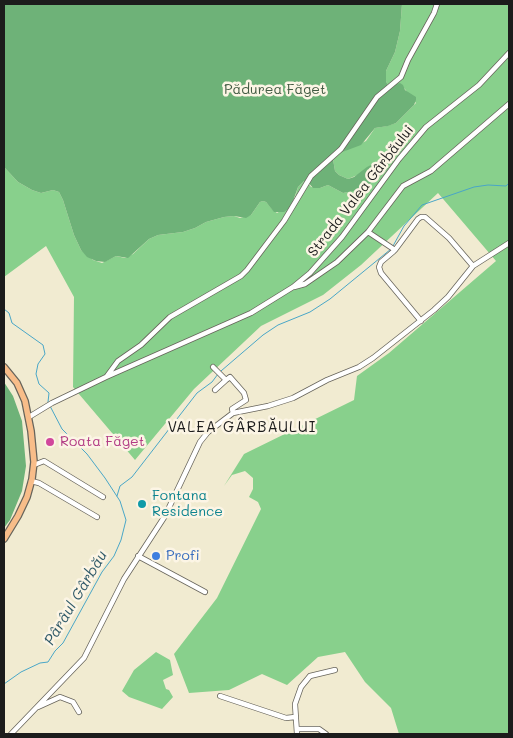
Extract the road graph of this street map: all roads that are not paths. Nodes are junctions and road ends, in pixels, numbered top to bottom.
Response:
1 (437, 4) edge
2 (509, 52) edge
3 (509, 104) edge
4 (368, 232) junction
5 (509, 243) edge
6 (392, 250) junction
7 (473, 266) junction
8 (293, 287) junction
9 (421, 321) junction
10 (4, 367) edge
11 (213, 367) dead end
12 (106, 377) junction
13 (226, 380) junction
14 (215, 390) dead end
15 (233, 413) junction
16 (29, 417) junction
17 (34, 465) junction
18 (31, 481) junction
19 (103, 497) dead end
20 (97, 517) dead end
21 (4, 539) edge
22 (138, 556) junction
23 (205, 592) dead end
24 (335, 670) dead end
25 (220, 696) dead end
26 (35, 709) junction
27 (79, 712) dead end
28 (296, 717) junction
29 (297, 732) edge
30 (11, 734) edge
31 (326, 734) edge

1 - 12 street
2 - 8 street, Strada Valea Gârbăului
3 - 4 street
4 - 6 street
4 - 8 street
5 - 7 street
6 - 7 street
6 - 9 street
7 - 9 street
8 - 12 street, Strada Valea Gârbăului
9 - 15 street
10 - 16 main road
11 - 13 street
12 - 16 street, Strada Valea Gârbăului
13 - 14 street
13 - 15 street
15 - 22 street
16 - 17 main road
17 - 18 main road
17 - 19 street
18 - 20 street
18 - 21 main road
22 - 23 street
22 - 26 street
24 - 28 street
25 - 28 street
26 - 27 street
26 - 30 street
28 - 29 street
29 - 31 street

